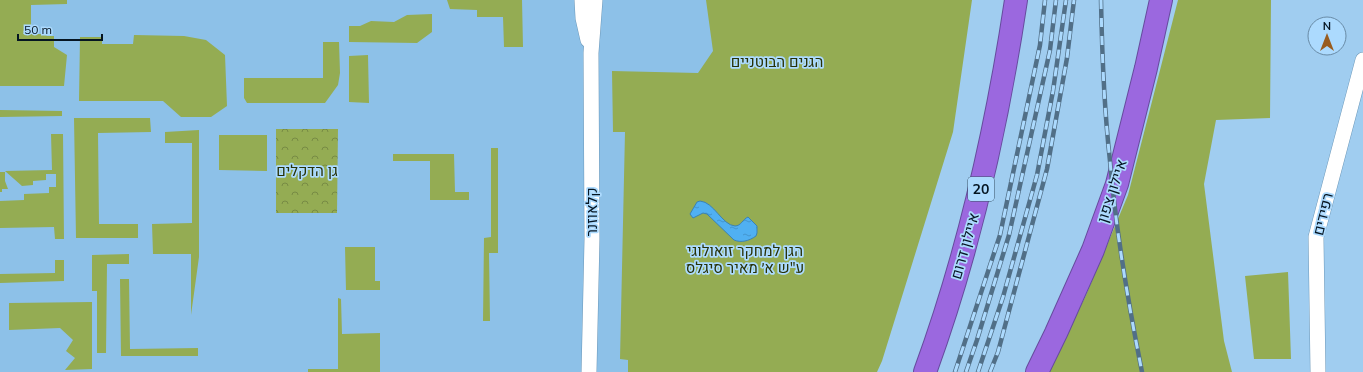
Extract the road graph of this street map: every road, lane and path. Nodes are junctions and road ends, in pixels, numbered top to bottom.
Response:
1 (582, 0) edge
2 (595, 0) edge
3 (1016, 0) edge
4 (1161, 0) edge
5 (591, 52) junction
6 (1363, 60) edge
7 (589, 372) edge
8 (925, 372) edge
9 (1037, 372) edge
10 (1318, 372) edge

1 - 5 street, קלאוזנר
2 - 5 street, קלאוזנר
3 - 8 highway, איילון דרום / 20
4 - 9 highway, איילון צפון
5 - 7 street, קלאוזנר
6 - 10 street, רפידים

